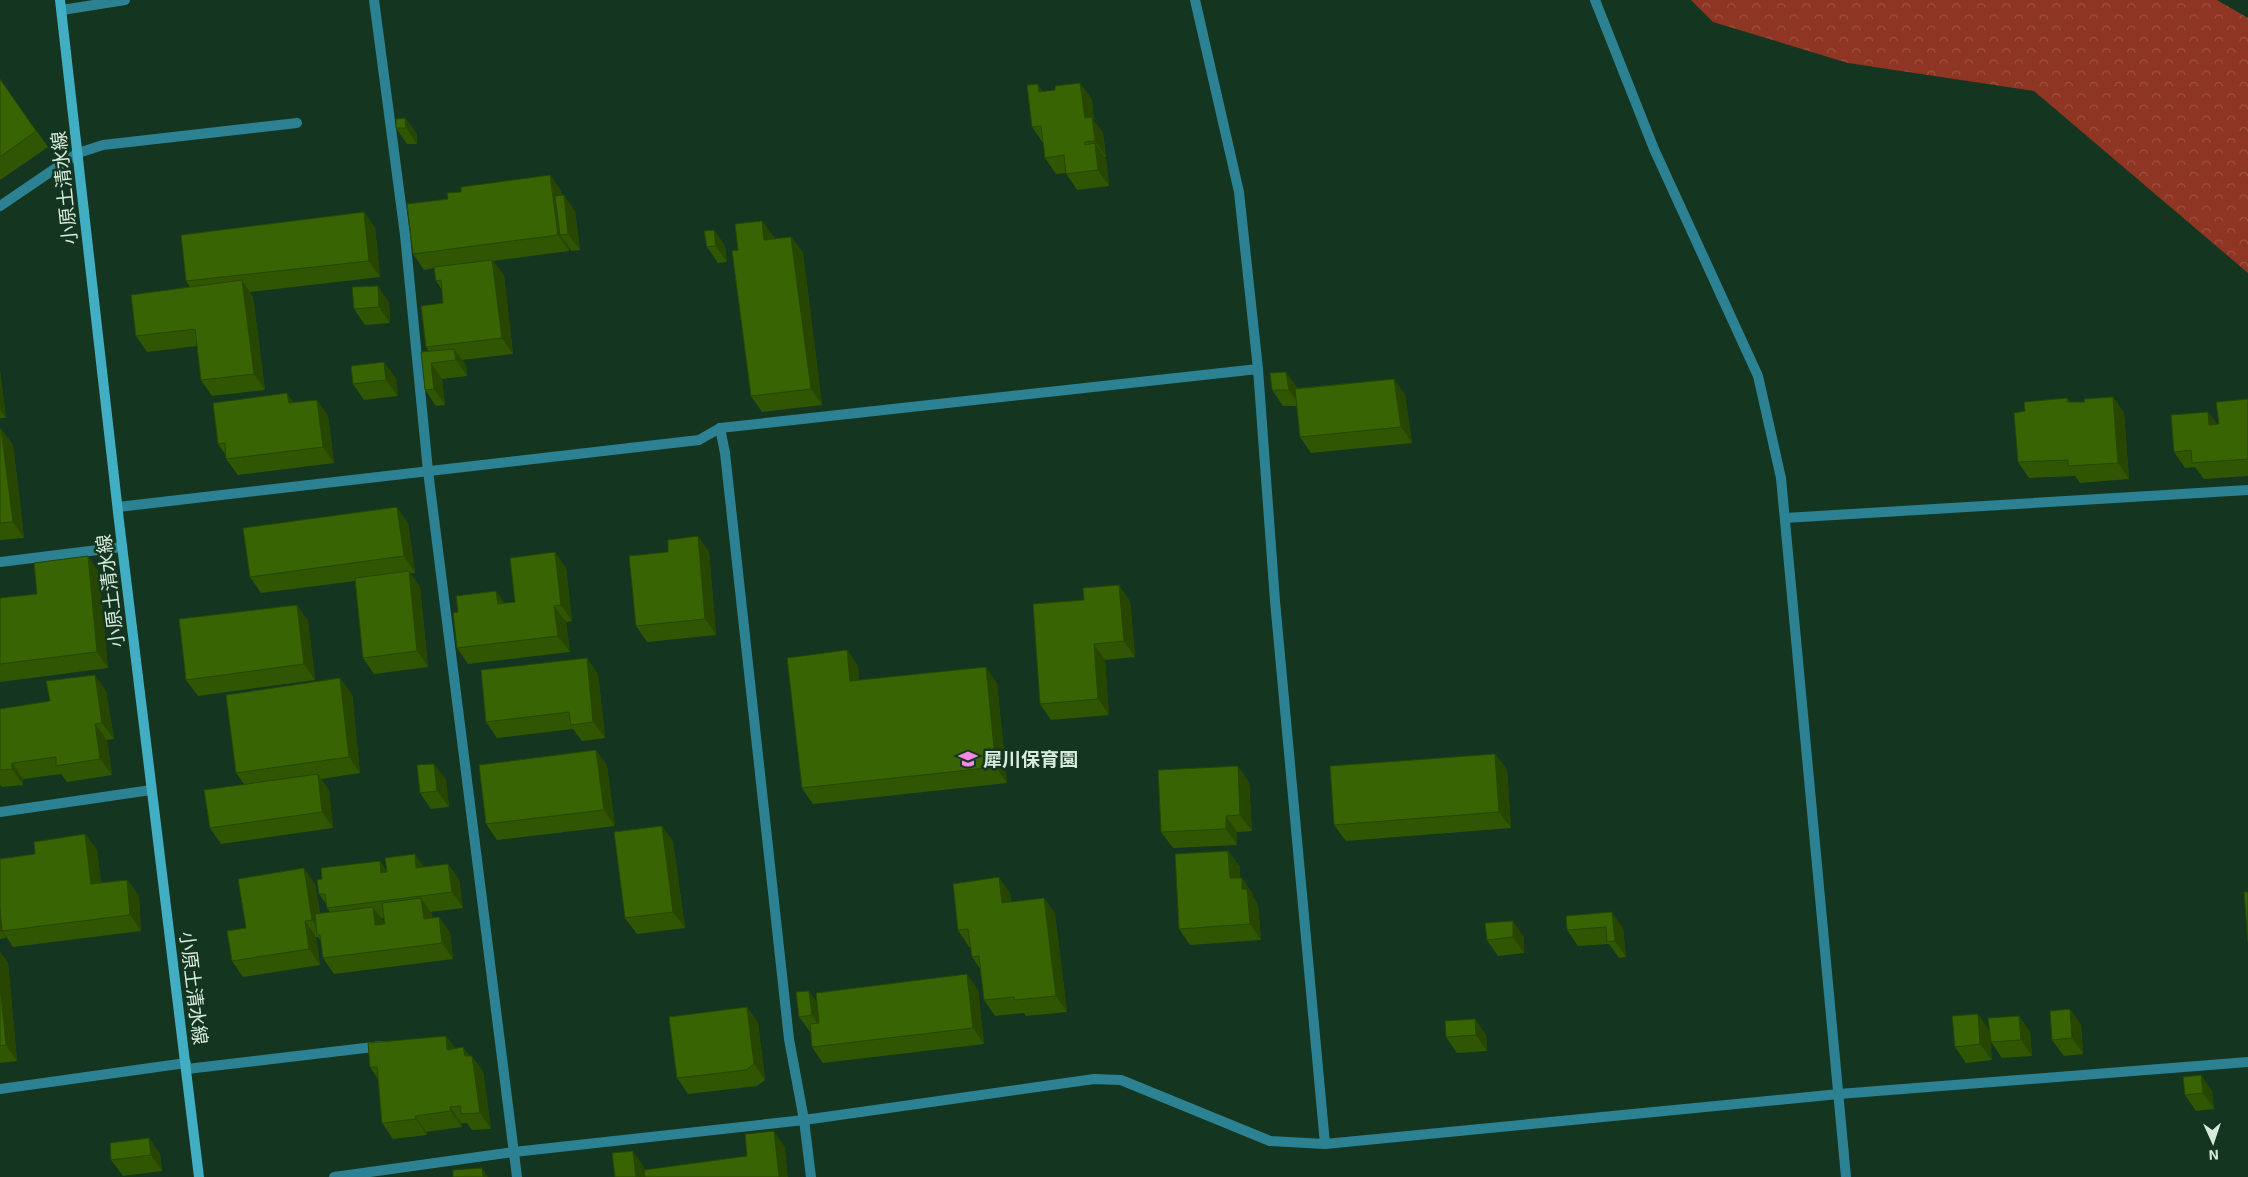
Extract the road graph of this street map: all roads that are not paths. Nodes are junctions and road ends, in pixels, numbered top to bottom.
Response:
1 (125, 0) edge
2 (374, 0) edge
3 (1195, 0) edge
4 (1595, 0) edge
5 (61, 5) edge
6 (297, 123) dead end
7 (78, 153) junction
8 (0, 206) edge
9 (1258, 369) junction
10 (720, 428) junction
11 (428, 471) junction
12 (2248, 490) edge
13 (118, 508) junction
14 (1785, 518) junction
15 (122, 546) junction
16 (0, 562) edge
17 (151, 790) junction
18 (0, 812) edge
19 (390, 1045) edge
20 (2248, 1062) edge
21 (186, 1066) junction
22 (0, 1089) edge
23 (1839, 1094) junction
24 (804, 1120) junction
25 (1325, 1144) junction
26 (514, 1152) junction
27 (199, 1177) edge
28 (334, 1177) edge
29 (517, 1177) edge
30 (811, 1177) edge
31 (1846, 1177) edge

1 - 5 street
2 - 11 street
3 - 9 street
4 - 14 street
5 - 7 main road, 小原土清水線
6 - 7 street
7 - 8 street
7 - 13 main road, 小原土清水線
9 - 10 street
9 - 25 street
10 - 11 street
10 - 24 street
11 - 13 street
11 - 26 street
12 - 14 street
13 - 15 main road, 小原土清水線
14 - 23 street
15 - 16 street
15 - 17 main road, 小原土清水線
17 - 18 street
17 - 21 main road, 小原土清水線
19 - 21 street
20 - 23 street
21 - 22 street
21 - 27 main road, 小原土清水線
23 - 25 street
23 - 31 street
24 - 25 street
24 - 26 street
24 - 30 street
26 - 28 street
26 - 29 street

